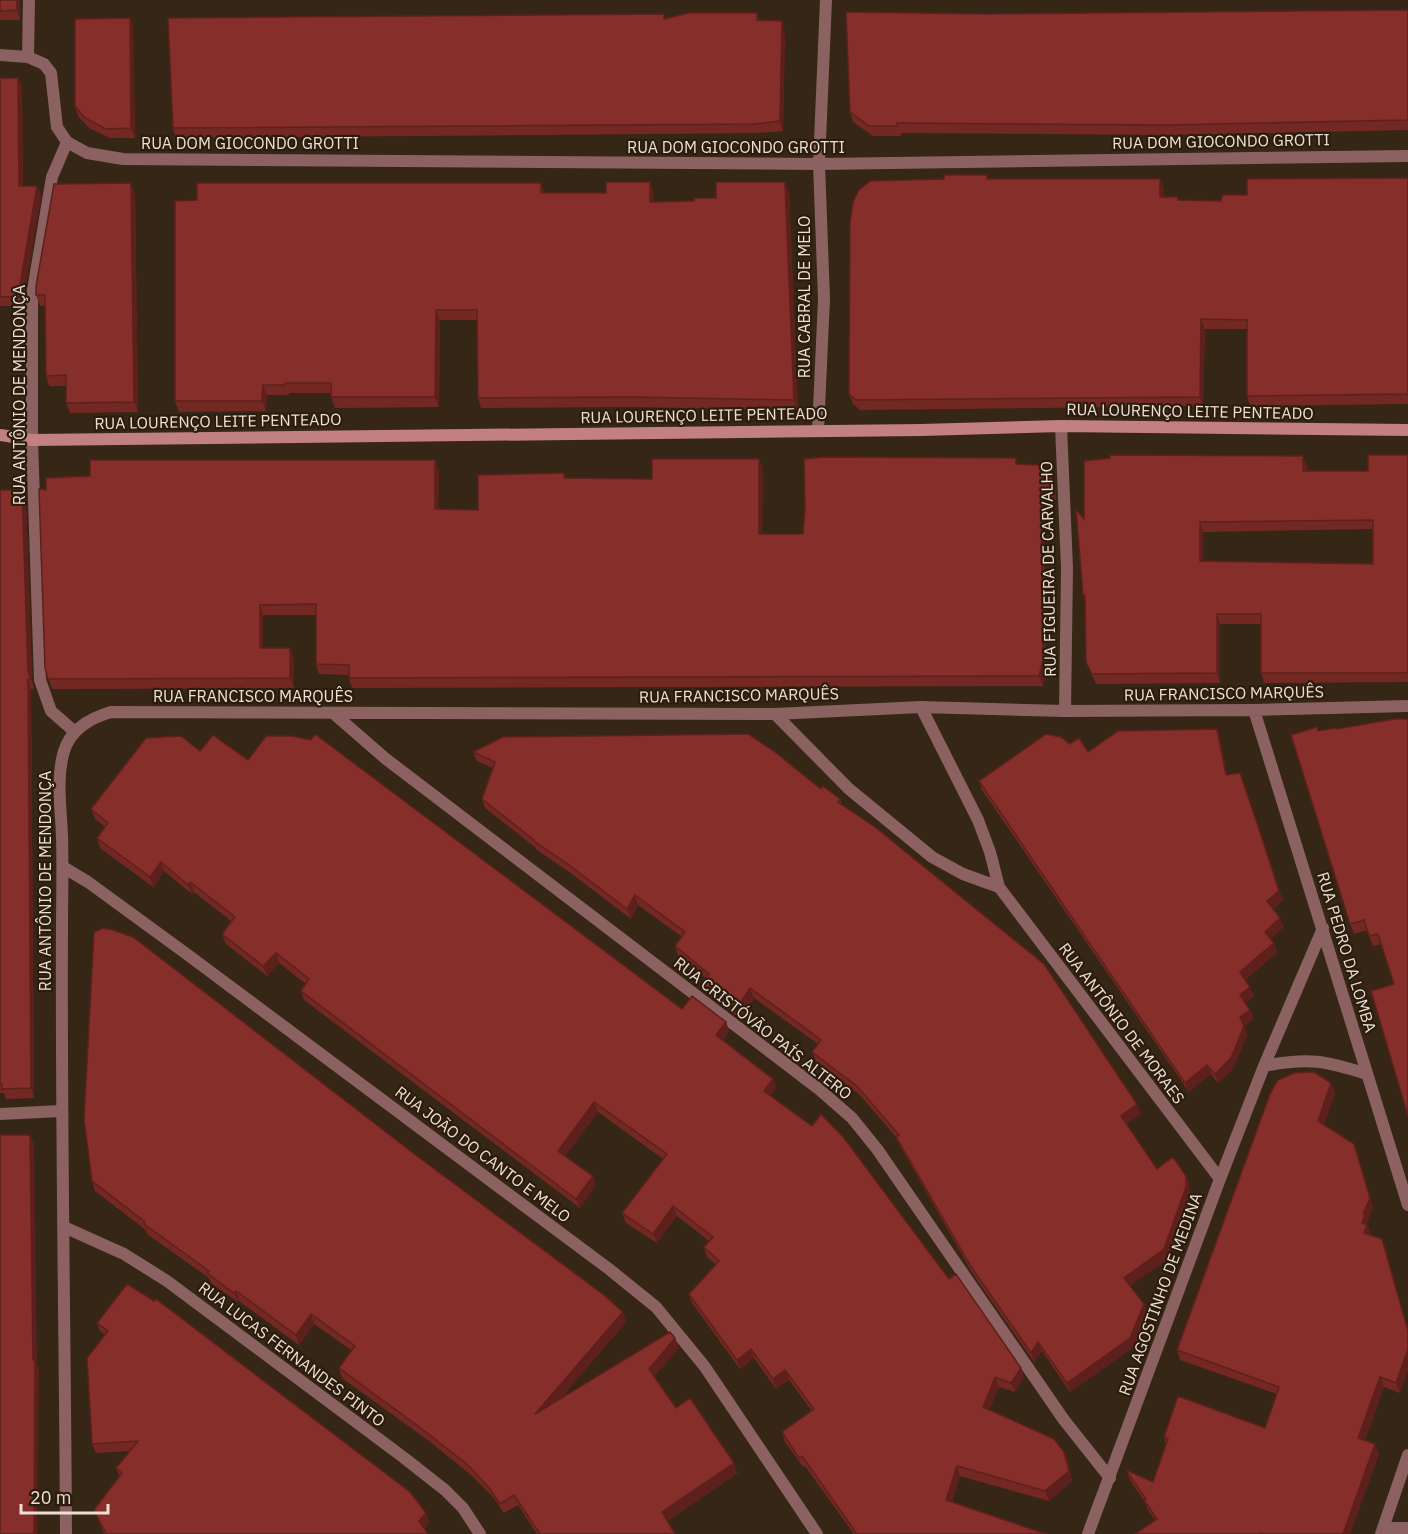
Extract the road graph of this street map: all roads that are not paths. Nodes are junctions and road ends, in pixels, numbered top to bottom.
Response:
1 (29, 0) edge
2 (826, 0) edge
3 (0, 55) edge
4 (28, 57) junction
5 (67, 142) junction
6 (1408, 156) edge
7 (819, 164) junction
8 (1061, 426) junction
9 (818, 430) junction
10 (1408, 430) edge
11 (0, 435) edge
12 (32, 440) junction
13 (1408, 706) edge
14 (921, 707) junction
15 (1254, 710) junction
16 (1065, 711) junction
17 (333, 713) junction
18 (774, 714) junction
19 (75, 732) junction
20 (63, 867) junction
21 (999, 887) junction
22 (1323, 928) junction
23 (1264, 1066) junction
24 (1368, 1074) junction
25 (61, 1111) junction
26 (0, 1114) edge
27 (1220, 1179) junction
28 (1408, 1205) edge
29 (64, 1227) junction
30 (1408, 1455) edge
31 (1110, 1478) junction
32 (1408, 1528) edge
33 (1382, 1531) edge
34 (66, 1534) edge
35 (480, 1534) edge
36 (817, 1534) edge
37 (1088, 1534) edge

1 - 4 street
2 - 7 street, RUA CABRAL DE MELO
3 - 4 street
4 - 5 street
5 - 7 street, RUA DOM GIOCONDO GROTTI
5 - 12 street, RUA ANTÔNIO DE MENDONÇA
6 - 7 street, RUA DOM GIOCONDO GROTTI
7 - 9 street, RUA CABRAL DE MELO
8 - 9 main road, RUA LOURENÇO LEITE PENTEADO
8 - 10 main road, RUA LOURENÇO LEITE PENTEADO
8 - 16 street, RUA FIGUEIRA DE CARVALHO
9 - 12 main road, RUA LOURENÇO LEITE PENTEADO
11 - 12 main road, RUA LOURENÇO LEITE PENTEADO
12 - 19 street, RUA ANTÔNIO DE MENDONÇA
13 - 15 street, RUA FRANCISCO MARQUÊS
14 - 16 street, RUA FRANCISCO MARQUÊS
14 - 18 street, RUA FRANCISCO MARQUÊS
14 - 21 street, RUA ANTÔNIO DE MORAES
15 - 16 street, RUA FRANCISCO MARQUÊS
15 - 22 street, RUA PEDRO DA LOMBA
17 - 18 street, RUA FRANCISCO MARQUÊS
17 - 19 street, RUA FRANCISCO MARQUÊS
17 - 31 street, RUA CRISTÓVÃO PAÍS ALTERO
18 - 21 street
19 - 20 street, RUA ANTÔNIO DE MENDONÇA
20 - 25 street, RUA ANTÔNIO DE MENDONÇA
20 - 36 street, RUA JOÃO DO CANTO E MELO
21 - 27 street, RUA ANTÔNIO DE MORAES
22 - 23 street, RUA AGOSTINHO DE MEDINA
22 - 24 street, RUA PEDRO DA LOMBA
23 - 24 street
23 - 27 street, RUA AGOSTINHO DE MEDINA
24 - 28 street, RUA PEDRO DA LOMBA
25 - 26 street
25 - 29 street, RUA ANTÔNIO DE MENDONÇA
27 - 31 street, RUA AGOSTINHO DE MEDINA
29 - 34 street, RUA ANTÔNIO DE MENDONÇA
29 - 35 street, RUA LUCAS FERNANDES PINTO
30 - 33 street
31 - 37 street, RUA AGOSTINHO DE MEDINA
32 - 33 street

